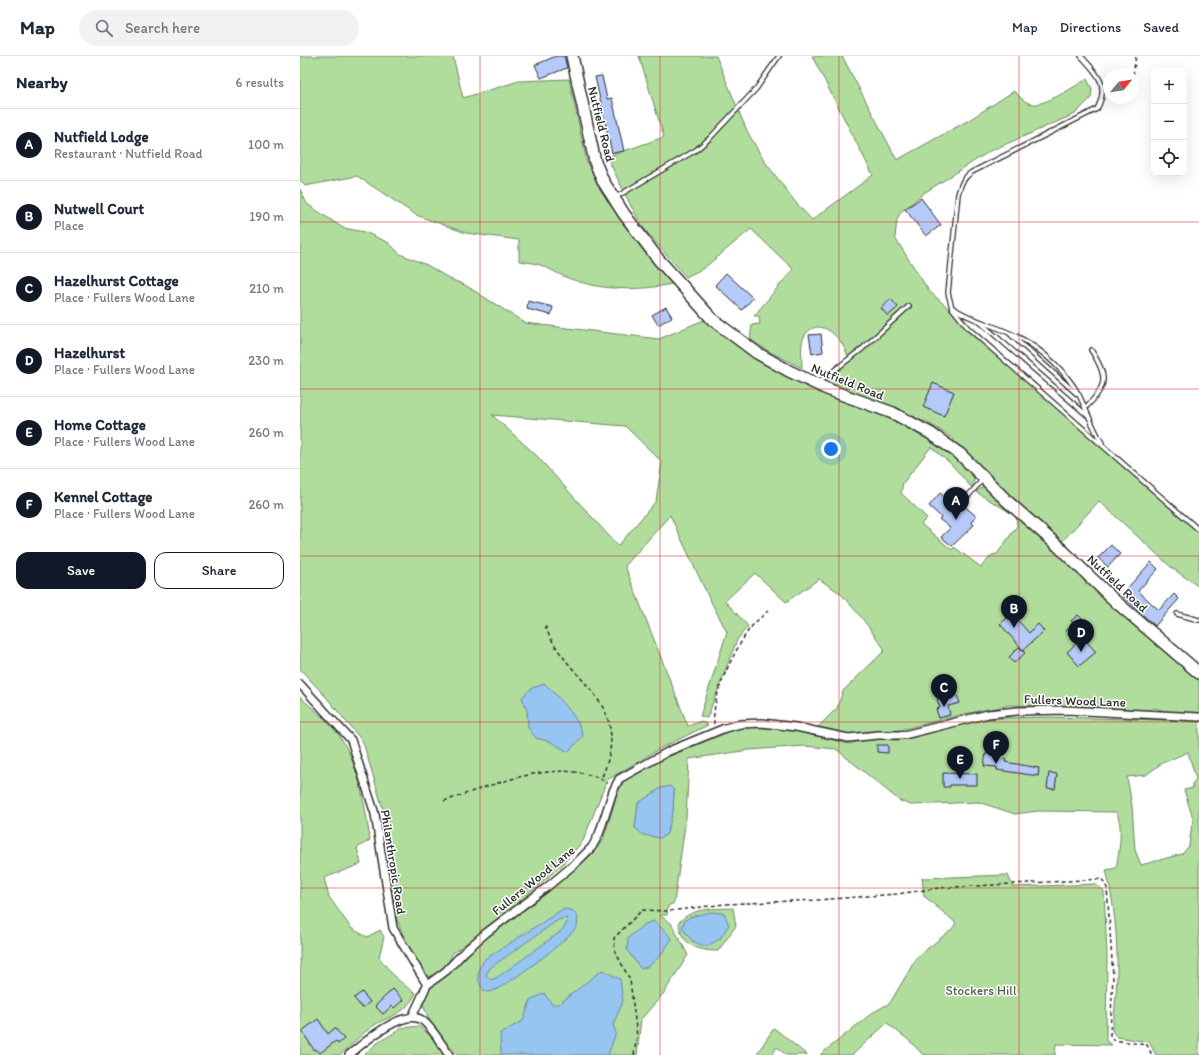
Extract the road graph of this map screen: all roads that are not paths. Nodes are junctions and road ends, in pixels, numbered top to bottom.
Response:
1 (572, 56) edge
2 (779, 56) edge
3 (1080, 56) edge
4 (613, 199) junction
5 (909, 306) dead end
6 (952, 308) junction
7 (979, 322) junction
8 (1006, 331) junction
9 (1091, 350) dead end
10 (816, 384) junction
11 (1080, 396) junction
12 (1085, 408) junction
13 (1090, 418) junction
14 (1104, 446) junction
15 (984, 478) junction
16 (969, 495) dead end
17 (1199, 530) edge
18 (1177, 614) dead end
19 (1199, 620) edge
20 (1199, 673) edge
21 (300, 684) edge
22 (1199, 717) edge
23 (426, 985) junction
24 (412, 1017) junction
25 (349, 1055) edge
26 (449, 1055) edge

1 - 4 main road, Nutfield Road
2 - 4 lane
3 - 6 lane
4 - 10 main road, Nutfield Road
5 - 10 lane
6 - 7 lane
6 - 14 lane
7 - 8 lane
7 - 13 lane
8 - 11 lane
8 - 11 lane
9 - 12 lane
10 - 15 main road, Nutfield Road
11 - 12 lane
12 - 13 lane
13 - 14 lane
14 - 17 lane
15 - 16 lane
15 - 20 main road, Nutfield Road
18 - 19 lane
21 - 23 street, Philanthropic Road
22 - 23 street, Fullers Wood Lane
23 - 24 street
24 - 25 street
24 - 26 street

